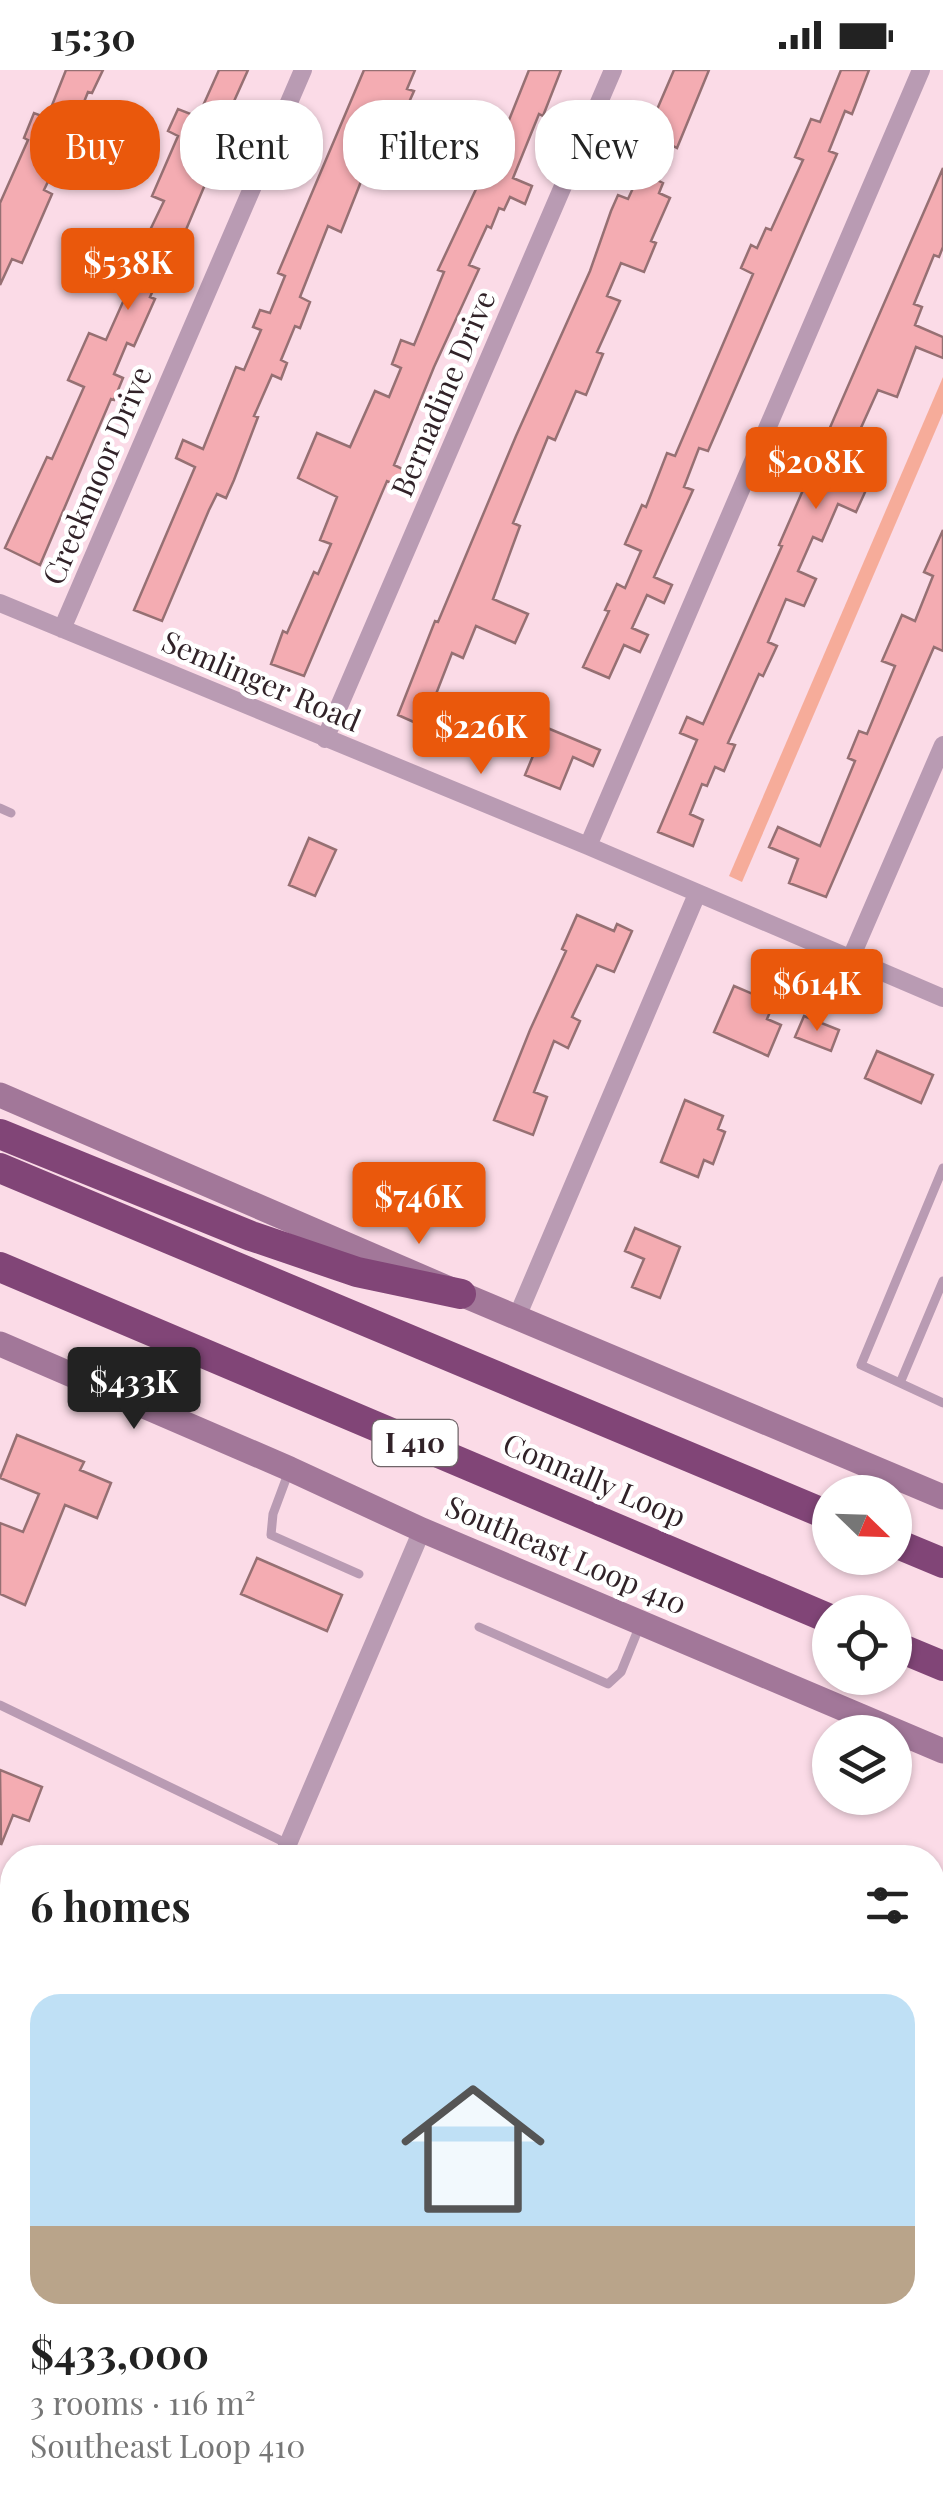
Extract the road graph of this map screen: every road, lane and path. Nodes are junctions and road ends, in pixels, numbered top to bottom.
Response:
1 (303, 70) edge
2 (613, 70) edge
3 (921, 70) edge
4 (0, 602) edge
5 (62, 629) junction
6 (325, 739) junction
7 (943, 745) edge
8 (0, 808) edge
9 (11, 812) dead end
10 (588, 846) junction
11 (697, 894) junction
12 (850, 960) junction
13 (943, 998) edge
14 (0, 1095) edge
15 (0, 1134) edge
16 (0, 1168) edge
17 (943, 1168) edge
18 (0, 1267) edge
19 (943, 1281) edge
20 (460, 1294) junction
21 (516, 1317) junction
22 (0, 1344) edge
23 (900, 1384) junction
24 (943, 1403) edge
25 (290, 1469) junction
26 (943, 1498) edge
27 (812, 1508) edge
28 (422, 1530) junction
29 (912, 1550) edge
30 (943, 1564) edge
31 (359, 1574) dead end
32 (812, 1610) edge
33 (641, 1623) junction
34 (480, 1627) dead end
35 (912, 1653) edge
36 (943, 1666) edge
37 (0, 1705) edge
38 (943, 1751) edge
39 (273, 1845) edge
40 (288, 1845) edge

1 - 5 street, Creekmoor Drive
2 - 6 street, Bernadine Drive
3 - 10 street
4 - 5 street, Semlinger Road
5 - 6 street, Semlinger Road
6 - 10 street, Semlinger Road
7 - 12 street
8 - 9 lane
10 - 11 street, Semlinger Road
11 - 12 street, Semlinger Road
11 - 21 street
12 - 13 street, Semlinger Road
14 - 20 main road
15 - 20 highway
16 - 27 highway, Connally Loop
17 - 23 lane
18 - 32 highway, Connally Loop / I 410
19 - 23 lane
20 - 21 main road
21 - 26 main road
22 - 25 main road, Southeast Loop 410
23 - 24 lane
25 - 28 main road, Southeast Loop 410
25 - 31 lane
28 - 33 main road, Southeast Loop 410
28 - 40 street
29 - 30 highway
33 - 34 lane
33 - 38 main road, Southeast Loop 410
35 - 36 highway
37 - 39 lane

